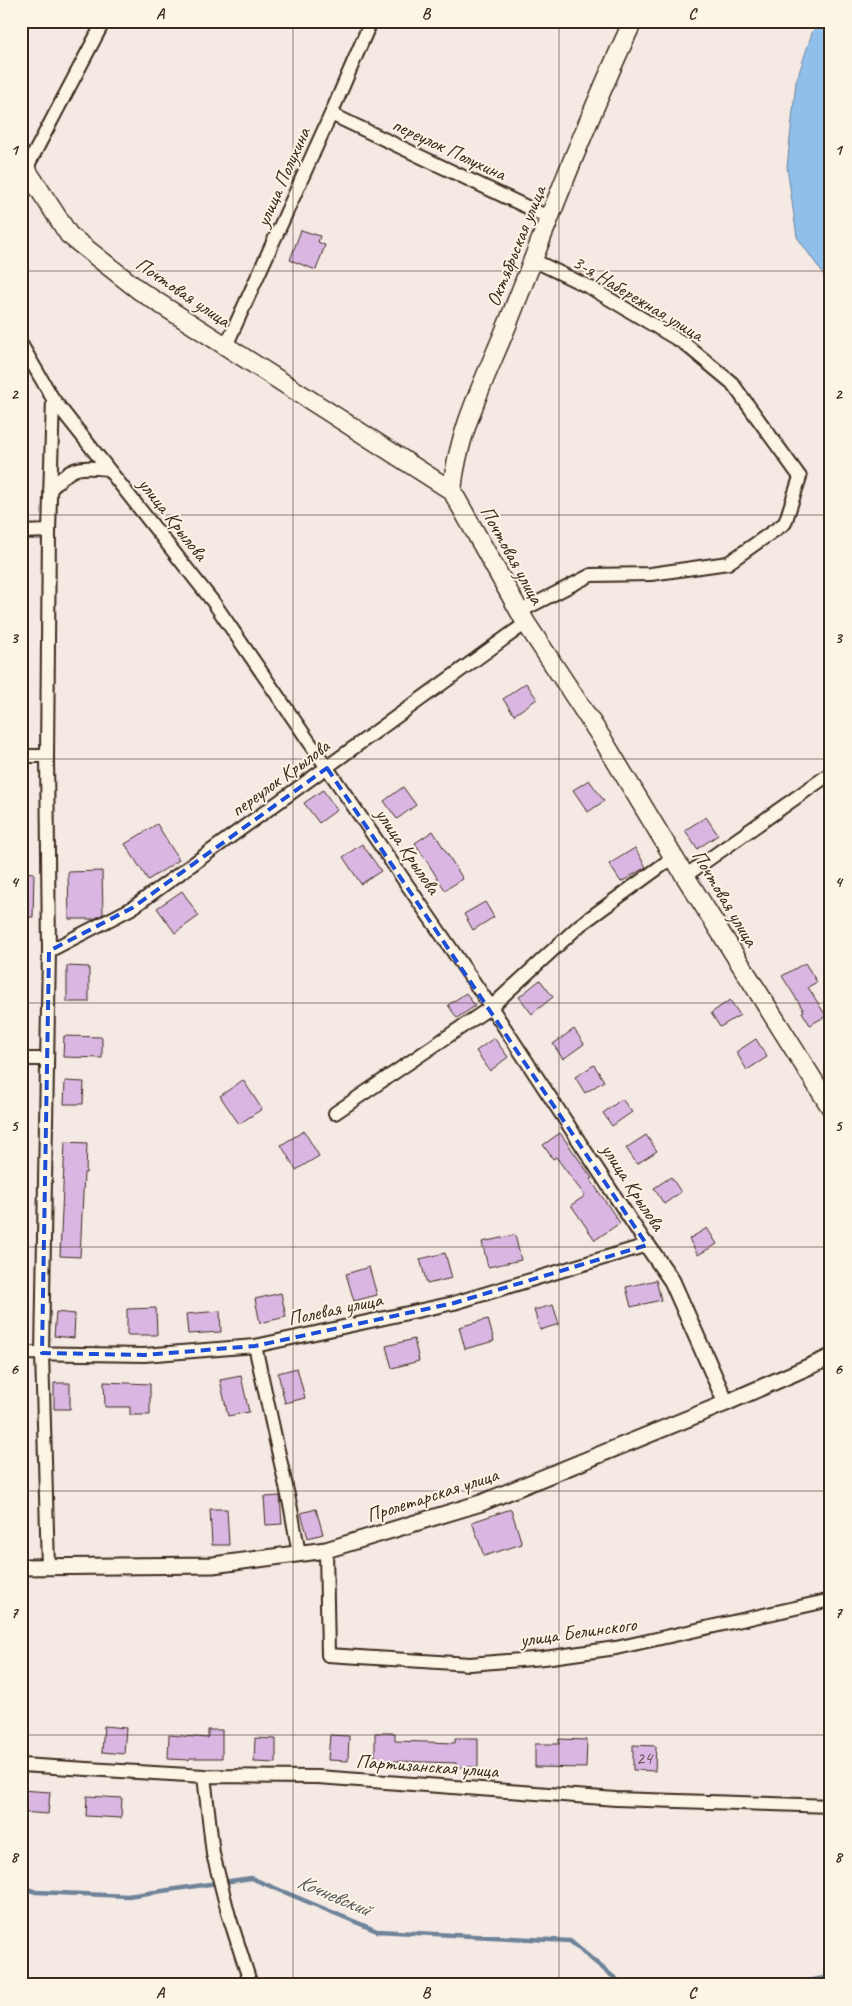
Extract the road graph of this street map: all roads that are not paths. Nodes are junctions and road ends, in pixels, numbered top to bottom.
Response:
1 (104, 21) edge
2 (371, 21) edge
3 (634, 21) edge
4 (331, 114) junction
5 (23, 165) edge
6 (550, 218) junction
7 (533, 260) junction
8 (21, 344) edge
9 (226, 346) junction
10 (53, 399) junction
11 (108, 469) junction
12 (50, 490) junction
13 (452, 492) junction
14 (785, 523) joint
15 (49, 531) junction
16 (21, 532) edge
17 (522, 617) junction
18 (21, 756) edge
19 (47, 756) junction
20 (327, 768) junction
21 (831, 773) edge
22 (675, 856) junction
23 (685, 876) junction
24 (49, 951) junction
25 (491, 1007) junction
26 (21, 1059) edge
27 (46, 1060) junction
28 (831, 1108) edge
29 (335, 1113) dead end
30 (647, 1245) junction
31 (255, 1346) junction
32 (21, 1353) edge
33 (42, 1353) junction
34 (831, 1357) edge
35 (726, 1403) junction
36 (326, 1550) junction
37 (299, 1554) junction
38 (48, 1567) junction
39 (21, 1568) edge
40 (831, 1600) edge
41 (21, 1765) edge
42 (204, 1776) junction
43 (831, 1806) edge
44 (250, 1985) edge

1 - 5 street
2 - 4 street, улица Полухина
3 - 6 main road, Октябрьская улица
4 - 6 street, переулок Полухина
4 - 9 street, улица Полухина
5 - 9 main road, Почтовая улица
6 - 7 main road, Октябрьская улица
7 - 13 main road, Октябрьская улица
7 - 14 street, 3-я Набережная улица
8 - 10 street, улица Крылова
9 - 13 main road, Почтовая улица
10 - 11 street, улица Крылова
10 - 12 street
11 - 12 street
11 - 20 street, улица Крылова
12 - 15 street
13 - 17 main road, Почтовая улица
14 - 17 street, переулок Крылова
15 - 16 street
15 - 19 street
17 - 20 street, переулок Крылова
17 - 22 main road, Почтовая улица
18 - 19 street
19 - 24 street
20 - 24 street, переулок Крылова
20 - 25 street, улица Крылова
21 - 23 street
22 - 23 main road, Почтовая улица
22 - 25 street
23 - 28 main road, Почтовая улица
24 - 27 street
25 - 29 street
25 - 30 street, улица Крылова
26 - 27 street
27 - 33 street
30 - 31 street, Полевая улица
30 - 35 street, улица Крылова
31 - 33 street, Полевая улица
31 - 37 street
32 - 33 street, Полевая улица
33 - 38 street
34 - 35 street, Пролетарская улица
35 - 36 street, Пролетарская улица
36 - 37 street, Пролетарская улица
36 - 40 street, улица Белинского
37 - 38 street, Пролетарская улица
38 - 39 street, Пролетарская улица
41 - 42 street, Партизанская улица
42 - 43 street, Партизанская улица
42 - 44 street

